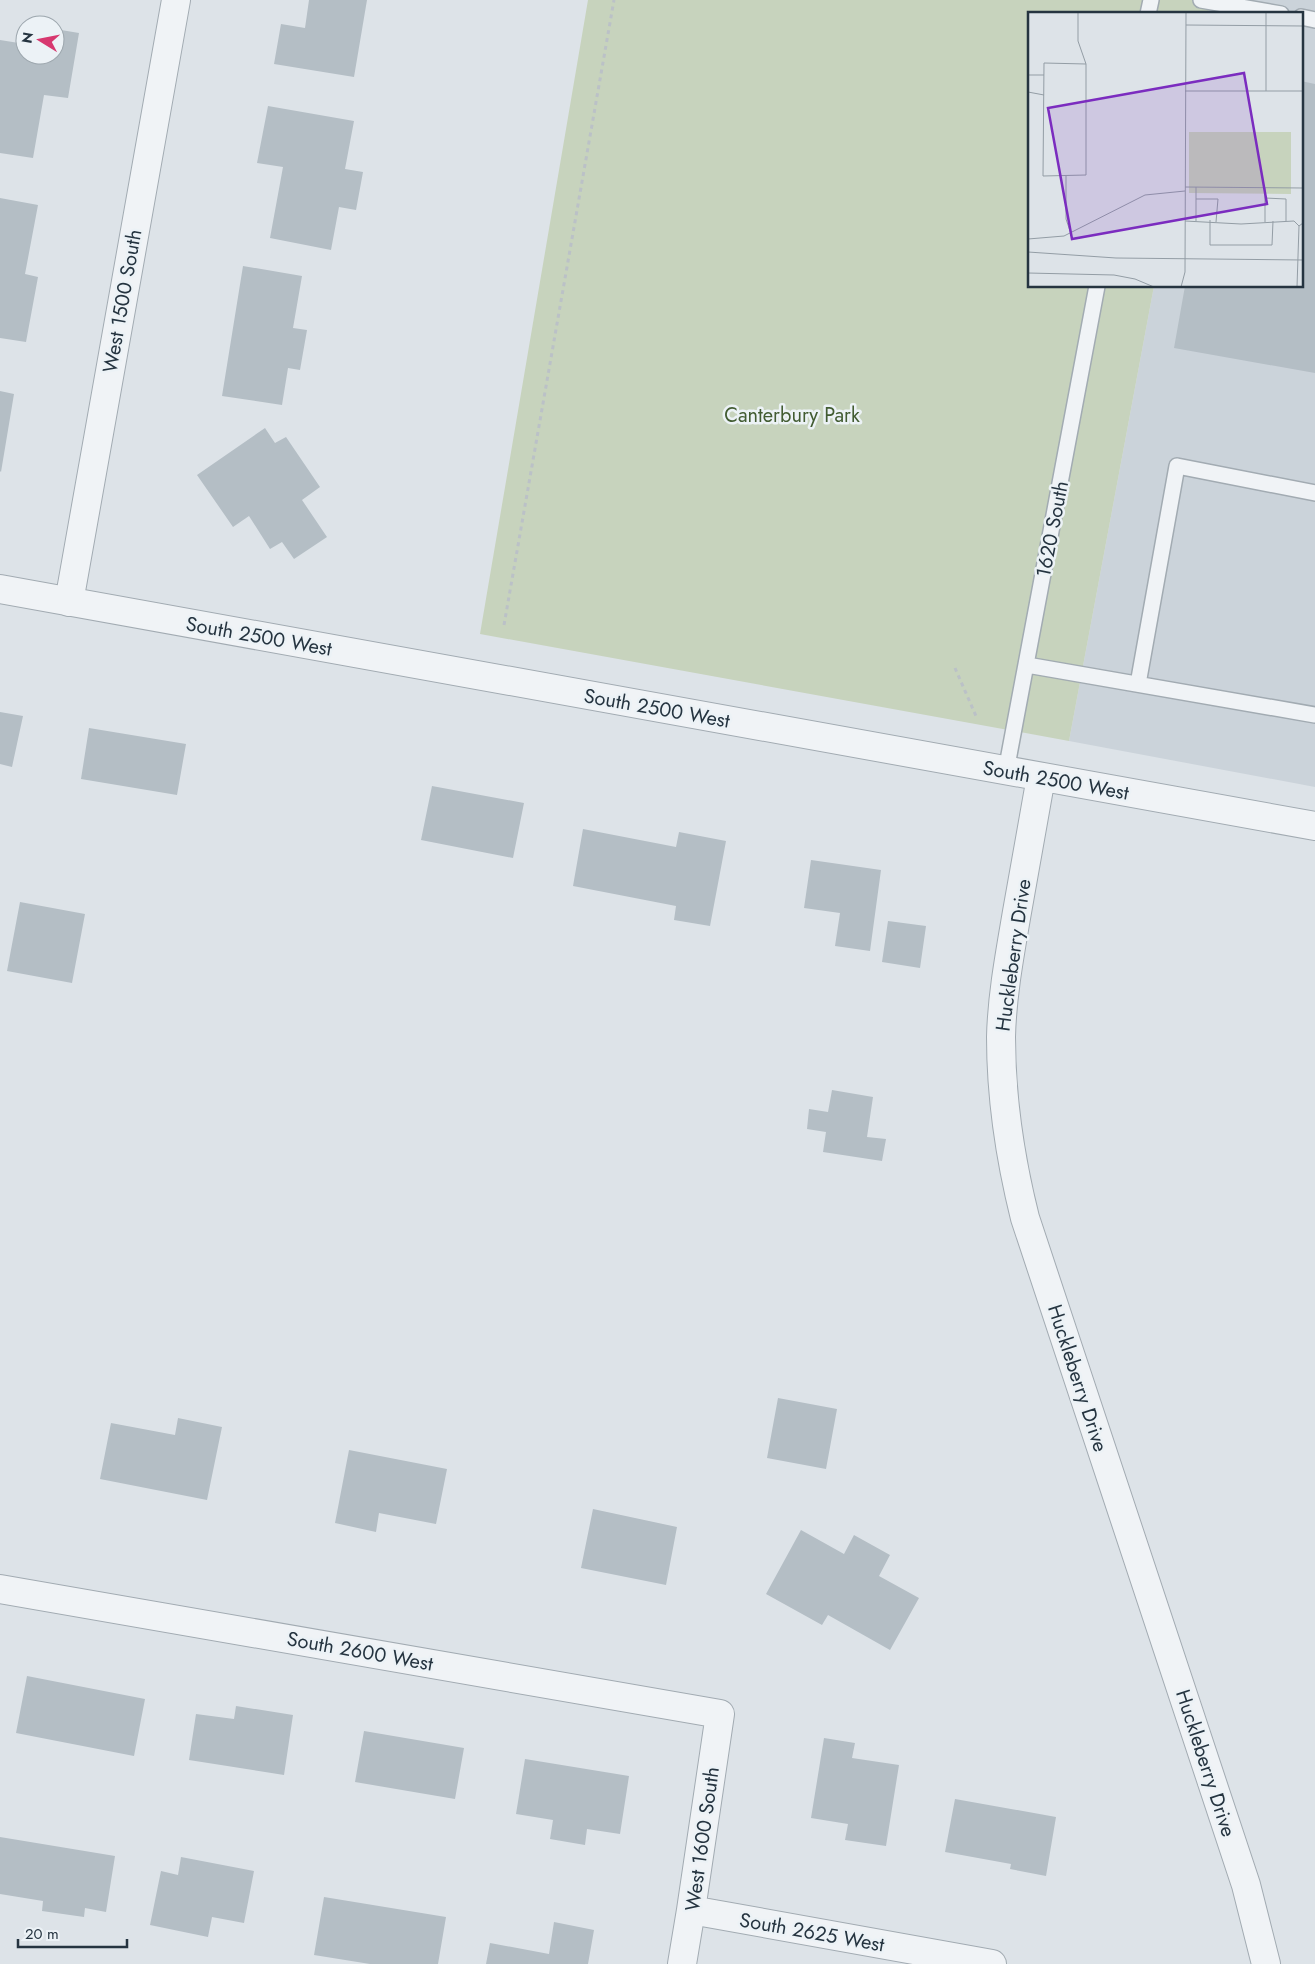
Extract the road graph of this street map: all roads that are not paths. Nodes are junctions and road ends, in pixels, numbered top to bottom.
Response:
1 (176, 0) edge
2 (1201, 0) edge
3 (1250, 4) edge
4 (1275, 12) edge
5 (1302, 17) edge
6 (1315, 20) edge
7 (1098, 288) edge
8 (1315, 493) edge
9 (0, 590) edge
10 (68, 602) junction
11 (1027, 665) junction
12 (1138, 684) junction
13 (1315, 715) edge
14 (1006, 771) junction
15 (1041, 777) junction
16 (1315, 826) edge
17 (0, 1589) edge
18 (720, 1714) joint
19 (691, 1910) junction
20 (682, 1964) edge
21 (992, 1964) edge
22 (1266, 1964) edge

1 - 10 street, West 1500 South
2 - 3 lane
3 - 4 lane
5 - 6 lane
7 - 11 lane, 1620 South
8 - 12 lane
9 - 10 street, South 2500 West
10 - 14 street, South 2500 West
11 - 12 lane
11 - 14 lane, 1620 South
12 - 13 lane
14 - 15 street, South 2500 West
15 - 16 street, South 2500 West
15 - 22 street, Huckleberry Drive
17 - 18 street, South 2600 West
18 - 19 street, West 1600 South
19 - 20 street, West 1600 South
19 - 21 street, South 2625 West

